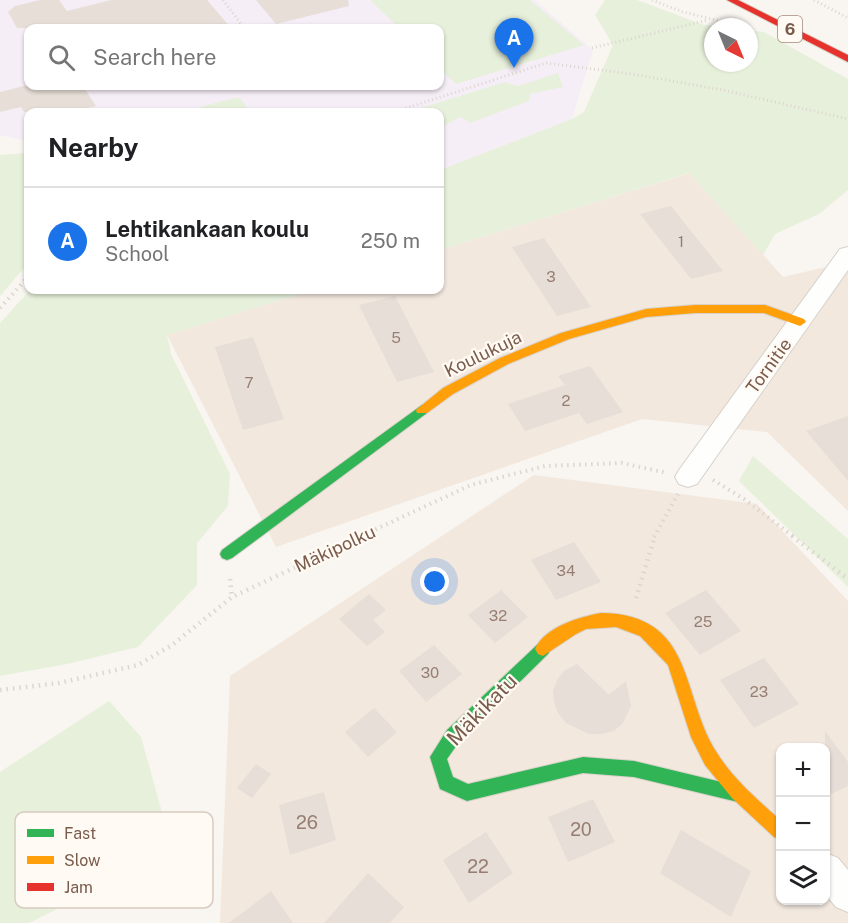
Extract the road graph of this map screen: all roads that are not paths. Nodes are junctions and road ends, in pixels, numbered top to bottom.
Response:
1 (731, 0) edge
2 (848, 59) edge
3 (848, 254) edge
4 (800, 322) junction
5 (691, 473) road end
6 (227, 554) dead end
7 (738, 794) junction
8 (776, 827) edge
9 (830, 875) edge
10 (848, 895) edge

1 - 2 main road, 6
3 - 4 street, Tornitie
4 - 5 street, Tornitie
4 - 6 main road, Koulukuja
7 - 7 main road, Mäkikatu
7 - 8 main road, Mäkikatu
9 - 10 street

